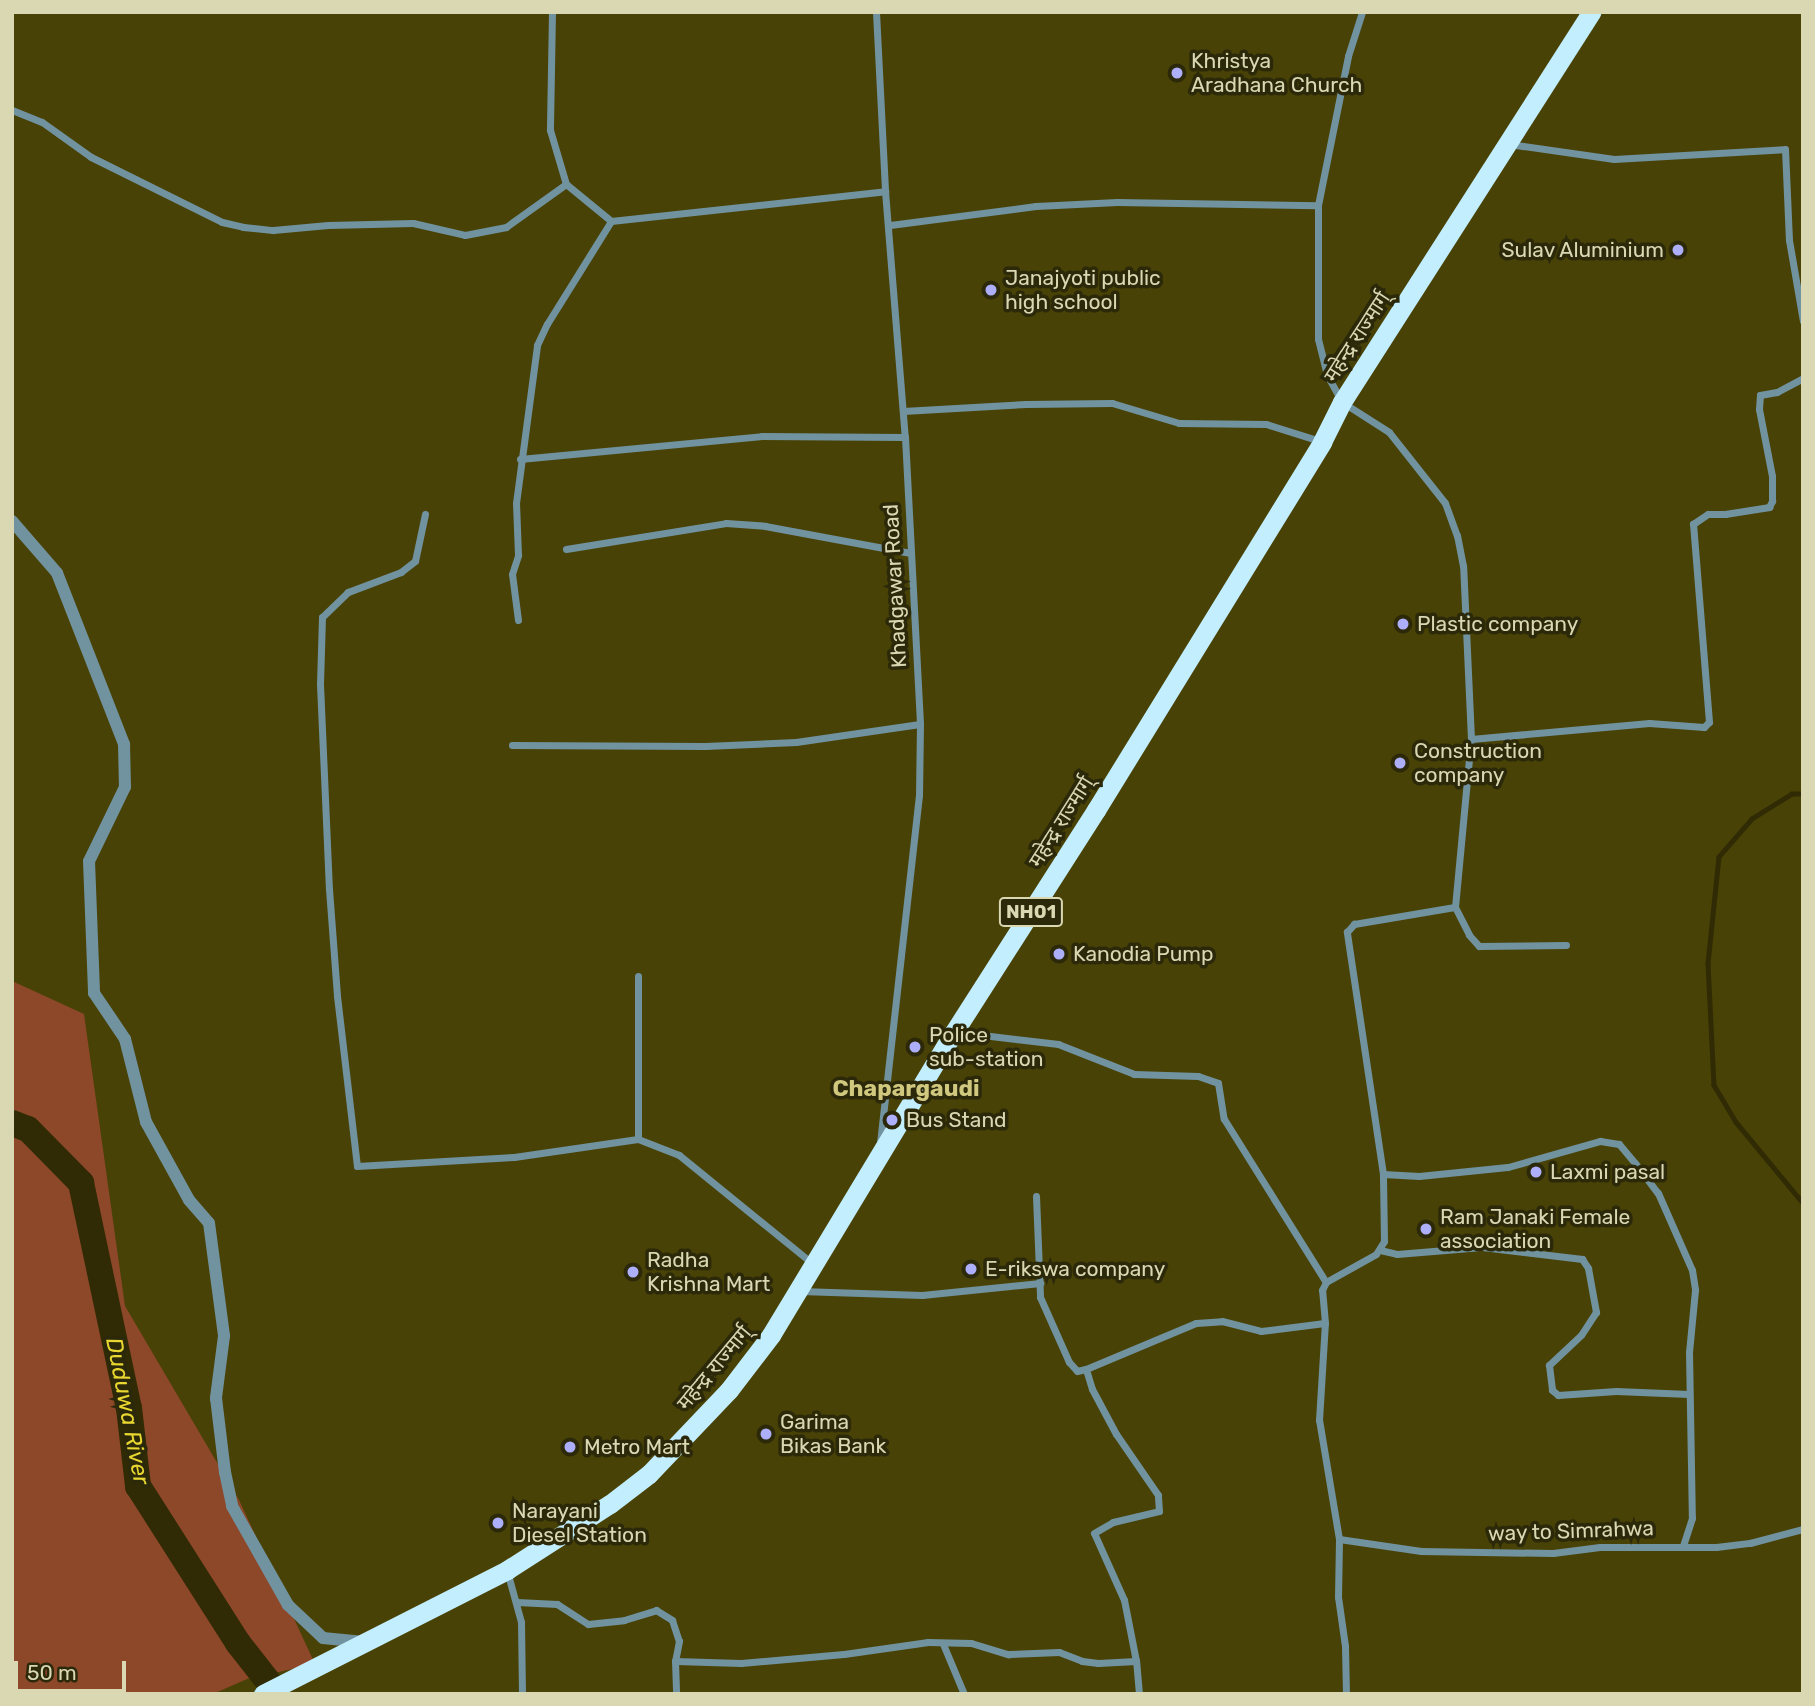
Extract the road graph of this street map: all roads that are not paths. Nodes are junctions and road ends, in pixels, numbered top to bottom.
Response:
1 (552, 12) edge
2 (876, 12) edge
3 (1362, 12) edge
4 (1591, 12) edge
5 (12, 110) edge
6 (1509, 144) junction
7 (566, 184) junction
8 (884, 191) junction
9 (1318, 205) junction
10 (611, 221) junction
11 (890, 225) junction
12 (1803, 321) edge
13 (1803, 378) edge
14 (1342, 402) junction
15 (903, 411) junction
16 (905, 438) junction
17 (1322, 442) junction
18 (520, 459) junction
19 (425, 514) dead end
20 (12, 520) edge
21 (566, 549) dead end
22 (911, 553) junction
23 (518, 620) dead end
24 (920, 724) junction
25 (1471, 739) junction
26 (512, 745) dead end
27 (1455, 907) junction
28 (1566, 946) dead end
29 (638, 976) dead end
30 (954, 1032) junction
31 (638, 1139) junction
32 (878, 1158) junction
33 (1383, 1174) junction
34 (1036, 1196) dead end
35 (1380, 1250) junction
36 (814, 1264) junction
37 (1326, 1282) junction
38 (1040, 1283) junction
39 (798, 1291) junction
40 (1325, 1323) junction
41 (1086, 1369) junction
42 (1689, 1394) junction
43 (1803, 1530) edge
44 (1339, 1539) junction
45 (1683, 1546) junction
46 (507, 1570) junction
47 (517, 1602) junction
48 (365, 1642) junction
49 (943, 1644) junction
50 (675, 1661) junction
51 (1136, 1661) junction
52 (263, 1694) edge
53 (522, 1694) edge
54 (676, 1694) edge
55 (964, 1694) edge
56 (1139, 1694) edge
57 (1346, 1694) edge

1 - 7 street
2 - 8 street, Khadgawar Road
3 - 9 street
4 - 6 highway, महेन्द्र राज्मार्ग् / NH01
5 - 7 street
6 - 12 street
6 - 14 highway, महेन्द्र राज्मार्ग् / NH01
7 - 10 street
8 - 10 street
8 - 11 street, Khadgawar Road
9 - 11 street
9 - 14 street
10 - 18 street
11 - 15 street, Khadgawar Road
13 - 25 street
14 - 17 highway, महेन्द्र राज्मार्ग् / NH01
14 - 25 street
15 - 16 street, Khadgawar Road
15 - 17 street
16 - 18 street
16 - 22 street, Khadgawar Road
17 - 30 highway, महेन्द्र राज्मार्ग् / NH01
18 - 23 street
19 - 31 street
20 - 48 street
21 - 22 street
22 - 24 street, Khadgawar Road
24 - 26 street
24 - 32 street, Khadgawar Road
25 - 27 street
27 - 28 street
27 - 33 street
29 - 31 street
30 - 32 highway, महेन्द्र राज्मार्ग् / NH01
30 - 37 street
31 - 36 street
32 - 36 highway, महेन्द्र राज्मार्ग् / NH01
33 - 35 street
33 - 42 street
34 - 38 street
35 - 37 street
35 - 42 street
36 - 39 highway, महेन्द्र राज्मार्ग् / NH01
37 - 40 street
38 - 39 street
38 - 41 street
39 - 46 highway, महेन्द्र राज्मार्ग् / NH01
40 - 41 street
40 - 44 street
41 - 51 street
42 - 45 street
43 - 45 street, way to Simrahwa
44 - 45 street, way to Simrahwa
44 - 57 street
46 - 47 street
46 - 48 highway, महेन्द्र राज्मार्ग् / NH01
47 - 50 street
47 - 53 street
48 - 52 highway, महेन्द्र राज्मार्ग् / NH01
49 - 50 street
49 - 51 street
49 - 55 street
50 - 54 street
51 - 56 street

